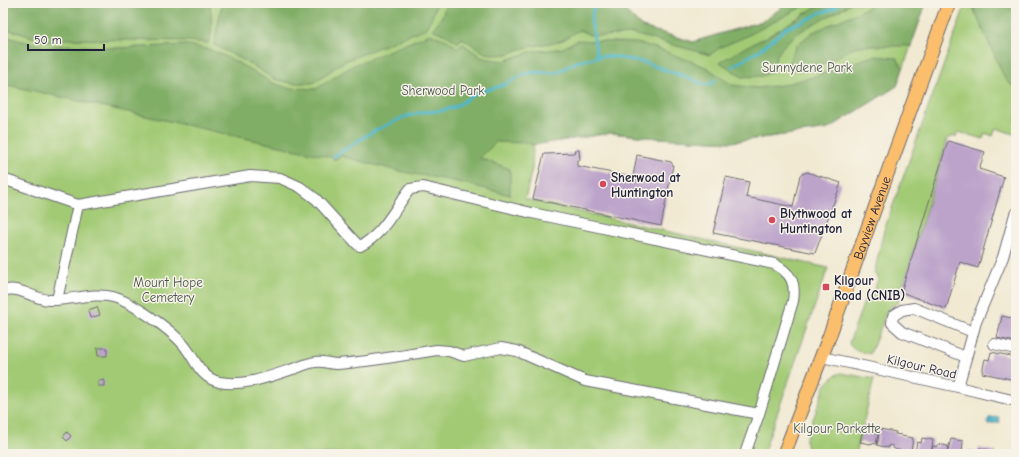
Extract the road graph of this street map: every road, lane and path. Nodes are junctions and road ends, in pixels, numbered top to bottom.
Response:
1 (949, 3) edge
2 (3, 179) edge
3 (78, 205) junction
4 (1015, 214) dead end
5 (3, 291) edge
6 (57, 300) junction
7 (973, 332) junction
8 (994, 344) dead end
9 (1016, 349) edge
10 (966, 356) junction
11 (822, 357) junction
12 (958, 387) junction
13 (1016, 401) edge
14 (759, 414) junction
15 (744, 454) edge
16 (785, 454) edge

1 - 11 main road, Bayview Avenue
2 - 3 street
3 - 6 street
3 - 14 street
4 - 7 street
5 - 6 street
6 - 14 street
7 - 10 street
7 - 10 street
8 - 9 street
10 - 12 street
11 - 12 street, Kilgour Road
11 - 16 main road, Bayview Avenue
12 - 13 street, Kilgour Road
14 - 15 street

